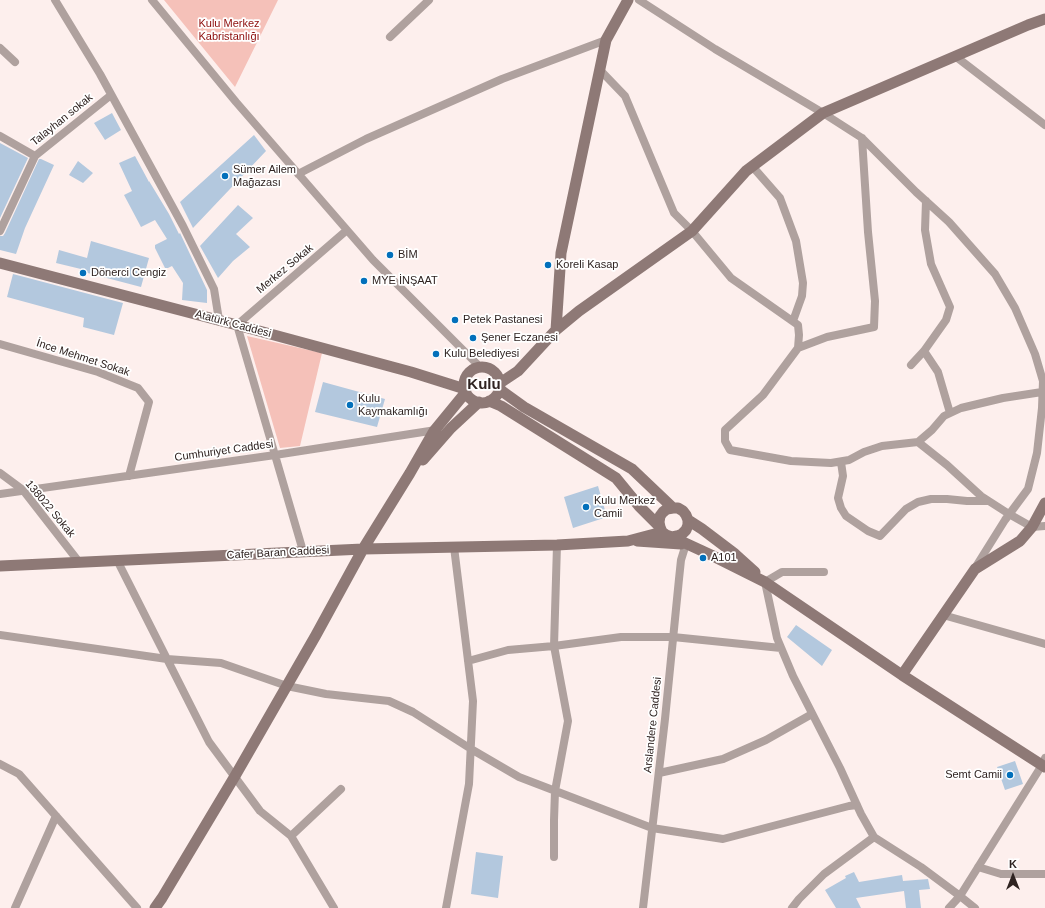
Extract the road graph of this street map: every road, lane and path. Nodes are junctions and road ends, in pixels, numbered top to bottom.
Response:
1 (55, 0) edge
2 (152, 0) edge
3 (429, 0) edge
4 (628, 0) edge
5 (639, 0) edge
6 (1045, 19) edge
7 (390, 37) dead end
8 (606, 40) junction
9 (0, 48) edge
10 (955, 56) junction
11 (15, 62) dead end
12 (600, 70) junction
13 (112, 95) junction
14 (823, 113) junction
15 (1045, 125) edge
16 (0, 136) edge
17 (862, 138) junction
18 (35, 156) junction
19 (752, 166) junction
20 (298, 174) junction
21 (926, 201) junction
22 (347, 230) junction
23 (0, 231) edge
24 (692, 231) junction
25 (0, 264) edge
26 (219, 320) junction
27 (793, 321) junction
28 (237, 325) junction
29 (556, 330) junction
30 (0, 344) edge
31 (798, 348) junction
32 (924, 351) junction
33 (911, 365) dead end
34 (480, 367) junction
35 (500, 386) junction
36 (465, 391) junction
37 (1042, 392) junction
38 (484, 402) junction
39 (950, 413) junction
40 (451, 428) junction
41 (434, 431) junction
42 (918, 442) junction
43 (275, 455) junction
44 (841, 462) junction
45 (0, 473) edge
46 (410, 474) junction
47 (129, 476) junction
48 (22, 490) junction
49 (0, 494) edge
50 (988, 501) junction
51 (1045, 502) edge
52 (673, 508) junction
53 (1009, 514) junction
54 (688, 520) junction
55 (1045, 526) edge
56 (1032, 527) junction
57 (664, 532) junction
58 (628, 541) junction
59 (686, 544) junction
60 (557, 545) junction
61 (454, 547) junction
62 (362, 549) junction
63 (303, 552) junction
64 (117, 560) junction
65 (79, 562) junction
66 (0, 566) edge
67 (975, 569) junction
68 (824, 572) dead end
69 (765, 582) junction
70 (943, 615) junction
71 (0, 635) edge
72 (673, 636) junction
73 (1045, 644) edge
74 (554, 646) junction
75 (781, 648) junction
76 (167, 659) junction
77 (468, 661) junction
78 (902, 675) junction
79 (287, 686) junction
80 (812, 714) junction
81 (471, 749) junction
82 (1044, 763) edge
83 (0, 764) edge
84 (659, 773) junction
85 (235, 776) junction
86 (341, 788) dead end
87 (556, 790) junction
88 (857, 805) junction
89 (56, 816) junction
90 (652, 828) junction
91 (291, 836) junction
92 (874, 837) junction
93 (554, 857) dead end
94 (978, 867) junction
95 (1045, 874) edge
96 (960, 896) junction
97 (15, 908) edge
98 (137, 908) edge
99 (155, 908) edge
100 (334, 908) edge
101 (446, 908) edge
102 (643, 908) edge
103 (792, 908) edge
104 (949, 908) edge
105 (975, 908) edge

1 - 13 street
2 - 20 street
3 - 7 street
4 - 8 street
5 - 14 street
6 - 10 street
8 - 12 street
8 - 20 street
9 - 11 street
10 - 14 street
10 - 15 street
12 - 24 street
12 - 29 street
13 - 18 street, Talayhan sokak
13 - 26 street
14 - 17 street
14 - 19 street
16 - 18 street
17 - 21 street
17 - 31 street
18 - 23 street, Talayhan sokak
19 - 24 street
19 - 27 street
20 - 22 street
21 - 32 street
21 - 37 street
22 - 28 street, Merkez Sokak
22 - 34 street
24 - 27 street
24 - 29 street
25 - 26 street, Atatürk Caddesi
26 - 28 street, Atatürk Caddesi
27 - 31 street
28 - 36 street, Atatürk Caddesi
28 - 43 street
29 - 35 street
30 - 47 street, İnce Mehmet Sokak
31 - 44 street
32 - 33 street
32 - 39 street
34 - 35 street
34 - 36 street
35 - 38 street
35 - 52 street
36 - 38 street
36 - 41 street
37 - 39 street
37 - 53 street
38 - 40 street
38 - 57 street
39 - 42 street
40 - 41 street, Cumhuriyet Caddesi
40 - 46 street
41 - 43 street, Cumhuriyet Caddesi
41 - 46 street
42 - 44 street
42 - 50 street
43 - 47 street, Cumhuriyet Caddesi
43 - 63 street
44 - 50 street
45 - 48 street, 138022 Sokak
46 - 62 street
47 - 48 street, Cumhuriyet Caddesi
48 - 49 street, Cumhuriyet Caddesi
48 - 65 street, 138022 Sokak
50 - 53 street
51 - 56 street
52 - 54 street
52 - 57 street
53 - 56 street
53 - 67 street
54 - 57 street
54 - 69 street
55 - 56 street
56 - 67 street
57 - 58 street
57 - 59 street
58 - 59 street
58 - 60 street, Cafer Baran Caddesi
59 - 69 street
59 - 72 street, Arslandere Caddesi
60 - 61 street, Cafer Baran Caddesi
60 - 74 street
61 - 62 street, Cafer Baran Caddesi
61 - 77 street
62 - 63 street, Cafer Baran Caddesi
62 - 79 street
63 - 64 street, Cafer Baran Caddesi
64 - 65 street, Cafer Baran Caddesi
64 - 76 street
65 - 66 street, Cafer Baran Caddesi
67 - 70 street
68 - 69 street
69 - 75 street
69 - 78 street
70 - 73 street
70 - 78 street
71 - 76 street
72 - 74 street
72 - 75 street
72 - 84 street, Arslandere Caddesi
74 - 77 street
74 - 87 street
75 - 80 street
76 - 79 street
76 - 85 street
77 - 81 street
78 - 82 street
79 - 81 street
79 - 85 street
80 - 84 street
80 - 88 street
81 - 87 street
81 - 101 street
82 - 94 street
83 - 89 street
84 - 90 street, Arslandere Caddesi
85 - 91 street
85 - 99 street
86 - 91 street
87 - 90 street
87 - 93 street
88 - 90 street
88 - 92 street
89 - 97 street
89 - 98 street
90 - 102 street, Arslandere Caddesi
91 - 100 street
92 - 96 street
92 - 103 street
94 - 95 street
94 - 96 street
96 - 104 street
96 - 105 street

